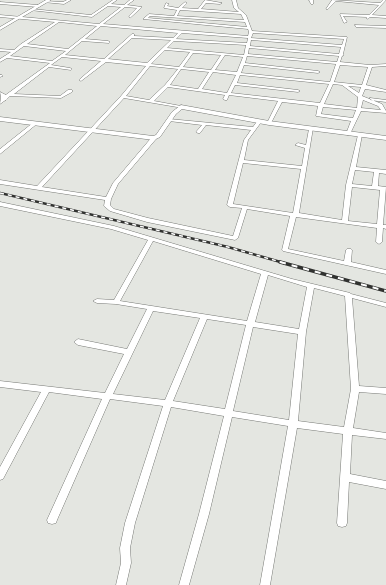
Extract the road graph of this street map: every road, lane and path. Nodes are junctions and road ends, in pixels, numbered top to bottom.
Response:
1 (69, 0) edge
2 (115, 0) edge
3 (132, 0) edge
4 (234, 0) edge
5 (335, 0) edge
6 (385, 0) edge
7 (47, 1) edge
8 (207, 1) edge
9 (357, 2) junction
10 (0, 3) edge
11 (186, 3) dead end
12 (220, 3) dead end
13 (167, 4) dead end
14 (381, 4) junction
15 (108, 5) junction
16 (38, 6) junction
17 (124, 6) junction
18 (353, 7) dead end
19 (327, 8) dead end
20 (199, 9) junction
21 (32, 10) junction
22 (161, 12) dead end
23 (177, 12) junction
24 (240, 12) junction
25 (195, 15) junction
26 (0, 16) edge
27 (130, 17) dead end
28 (386, 17) edge
29 (19, 18) junction
30 (369, 18) junction
31 (59, 21) junction
32 (246, 21) junction
33 (344, 22) dead end
34 (189, 23) junction
35 (100, 25) junction
36 (356, 26) dead end
37 (386, 27) edge
38 (1, 28) edge
39 (138, 28) junction
40 (250, 30) junction
41 (180, 32) junction
42 (132, 37) junction
43 (250, 38) junction
44 (82, 40) junction
45 (171, 40) junction
46 (108, 42) dead end
47 (22, 45) junction
48 (116, 46) dead end
49 (122, 46) junction
50 (248, 46) junction
51 (344, 46) junction
52 (220, 48) dead end
53 (164, 49) junction
54 (0, 50) edge
55 (69, 50) junction
56 (14, 51) junction
57 (192, 52) junction
58 (217, 54) junction
59 (223, 55) junction
60 (342, 55) junction
61 (62, 56) junction
62 (246, 56) junction
63 (7, 57) junction
64 (106, 60) junction
65 (0, 61) edge
66 (54, 62) junction
67 (339, 63) junction
68 (149, 64) junction
69 (242, 64) junction
70 (386, 65) edge
71 (49, 66) junction
72 (370, 66) junction
73 (180, 68) junction
74 (70, 69) dead end
75 (212, 71) junction
76 (318, 72) dead end
77 (237, 73) junction
78 (81, 80) dead end
79 (332, 83) junction
80 (234, 84) junction
81 (343, 84) junction
82 (167, 86) junction
83 (364, 87) junction
84 (199, 90) junction
85 (70, 91) dead end
86 (298, 91) dead end
87 (386, 91) edge
88 (228, 94) junction
89 (123, 97) junction
90 (361, 97) junction
91 (3, 98) edge
92 (225, 99) dead end
93 (281, 100) junction
94 (386, 101) edge
95 (150, 102) junction
96 (371, 102) junction
97 (321, 105) junction
98 (181, 107) junction
99 (359, 109) junction
100 (385, 112) edge
101 (0, 119) edge
102 (169, 120) junction
103 (354, 120) junction
104 (260, 121) junction
105 (36, 123) junction
106 (269, 123) junction
107 (205, 124) junction
108 (255, 129) junction
109 (310, 129) junction
110 (93, 130) junction
111 (198, 132) dead end
112 (348, 134) junction
113 (360, 135) junction
114 (154, 138) junction
115 (386, 138) edge
116 (298, 145) dead end
117 (307, 147) junction
118 (0, 152) edge
119 (240, 161) junction
120 (304, 168) junction
121 (353, 168) junction
122 (378, 171) junction
123 (386, 172) edge
124 (0, 182) edge
125 (349, 185) junction
126 (38, 188) junction
127 (375, 188) junction
128 (384, 189) edge
129 (108, 199) junction
130 (0, 204) edge
131 (244, 207) junction
132 (294, 215) junction
133 (345, 222) junction
134 (383, 226) edge
135 (151, 240) junction
136 (379, 242) dead end
137 (349, 250) dead end
138 (347, 264) junction
139 (386, 272) edge
140 (265, 273) junction
141 (311, 285) junction
142 (348, 294) junction
143 (97, 301) dead end
144 (116, 302) junction
145 (386, 305) edge
146 (151, 308) junction
147 (204, 316) junction
148 (250, 325) junction
149 (302, 332) junction
150 (78, 342) dead end
151 (129, 352) junction
152 (0, 384) edge
153 (355, 389) junction
154 (46, 390) junction
155 (386, 391) edge
156 (107, 397) junction
157 (168, 403) junction
158 (229, 413) junction
159 (293, 424) junction
160 (348, 431) junction
161 (386, 436) edge
162 (0, 476) edge
163 (345, 477) junction
164 (386, 485) edge
165 (52, 520) dead end
166 (342, 523) dead end
167 (120, 585) edge
168 (184, 585) edge
169 (265, 585) edge

1 - 7 street
2 - 15 street
3 - 17 street
4 - 24 street
5 - 9 street
5 - 19 street
6 - 14 street
7 - 16 street
8 - 12 street
8 - 20 street
9 - 14 street
9 - 18 street
10 - 16 street
11 - 23 street
13 - 23 street
14 - 30 street
15 - 17 street
15 - 21 street
16 - 21 street
17 - 27 street
17 - 35 street
20 - 23 street
20 - 24 street
20 - 25 street
21 - 29 street
22 - 23 street
23 - 25 street
23 - 34 street
24 - 32 street
25 - 32 street
25 - 34 street
26 - 29 street
28 - 30 street
29 - 31 street
29 - 38 street
30 - 33 street
31 - 35 street
31 - 47 street
32 - 40 street
34 - 40 street
34 - 41 street
35 - 39 street
35 - 44 street
36 - 37 street
39 - 41 street
39 - 42 street
40 - 43 street
40 - 51 street
41 - 43 street
41 - 45 street
42 - 45 street
42 - 49 street
43 - 50 street
43 - 51 street
44 - 46 street
44 - 55 street
45 - 50 street
45 - 53 street
47 - 55 street
47 - 56 street
48 - 49 street
49 - 64 street
50 - 60 street
50 - 62 street
51 - 60 street
52 - 58 street
53 - 57 street
53 - 68 street
54 - 56 street
55 - 61 street
56 - 63 street
57 - 58 street
57 - 73 street
58 - 59 street
59 - 62 street
59 - 75 street
60 - 67 street
61 - 64 street
61 - 66 street
62 - 67 street
62 - 69 street
63 - 65 street
63 - 66 street
64 - 68 street
64 - 78 street
66 - 71 street
67 - 72 street
67 - 79 street
68 - 73 street
68 - 89 street
69 - 76 street
69 - 77 street
70 - 72 street
71 - 74 street
71 - 91 street
72 - 83 street
73 - 75 street
73 - 82 street
75 - 77 street
75 - 84 street
77 - 79 street
77 - 80 street
79 - 81 street
79 - 97 street
80 - 86 street
80 - 88 street
81 - 83 street
81 - 90 street
82 - 84 street
82 - 95 street
83 - 87 street
83 - 90 street
84 - 88 street
85 - 91 street
88 - 92 street
88 - 93 street
89 - 95 street
89 - 110 street
90 - 94 street
90 - 96 street
90 - 99 street
93 - 97 street
93 - 106 street
94 - 96 street
95 - 98 street
96 - 100 street
97 - 99 street
97 - 103 street
98 - 102 street
98 - 104 street
99 - 100 street
99 - 103 street
101 - 105 street
102 - 107 street
102 - 114 street
103 - 112 street
104 - 106 street
104 - 108 street
105 - 110 street
105 - 118 street
106 - 109 street
107 - 108 street
107 - 111 street
108 - 119 street
109 - 112 street
109 - 117 street
110 - 114 street
110 - 126 street
112 - 113 street
113 - 115 street
113 - 121 street
114 - 129 street
116 - 117 street
117 - 120 street
119 - 120 street
119 - 131 street
120 - 132 street
121 - 122 street
121 - 125 street
122 - 123 street
122 - 127 street
124 - 126 street
125 - 127 street
125 - 133 street
126 - 129 street
127 - 128 street
128 - 134 street
129 - 131 street
130 - 135 street
131 - 132 street
132 - 133 street
132 - 138 street
133 - 134 street
134 - 136 street
135 - 140 street
135 - 144 street
137 - 138 street
138 - 139 street
140 - 141 street
140 - 148 street
141 - 142 street
141 - 149 street
142 - 145 street
142 - 153 street
143 - 144 street
144 - 146 street
146 - 147 street
146 - 151 street
147 - 148 street
147 - 157 street
148 - 149 street
148 - 158 street
149 - 159 street
150 - 151 street
151 - 156 street
152 - 154 street
153 - 155 street
153 - 160 street
154 - 156 street
154 - 162 street
156 - 157 street
156 - 165 street
157 - 158 street
157 - 167 street
158 - 159 street
158 - 168 street
159 - 160 street
159 - 169 street
160 - 161 street
160 - 163 street
163 - 164 street
163 - 166 street

